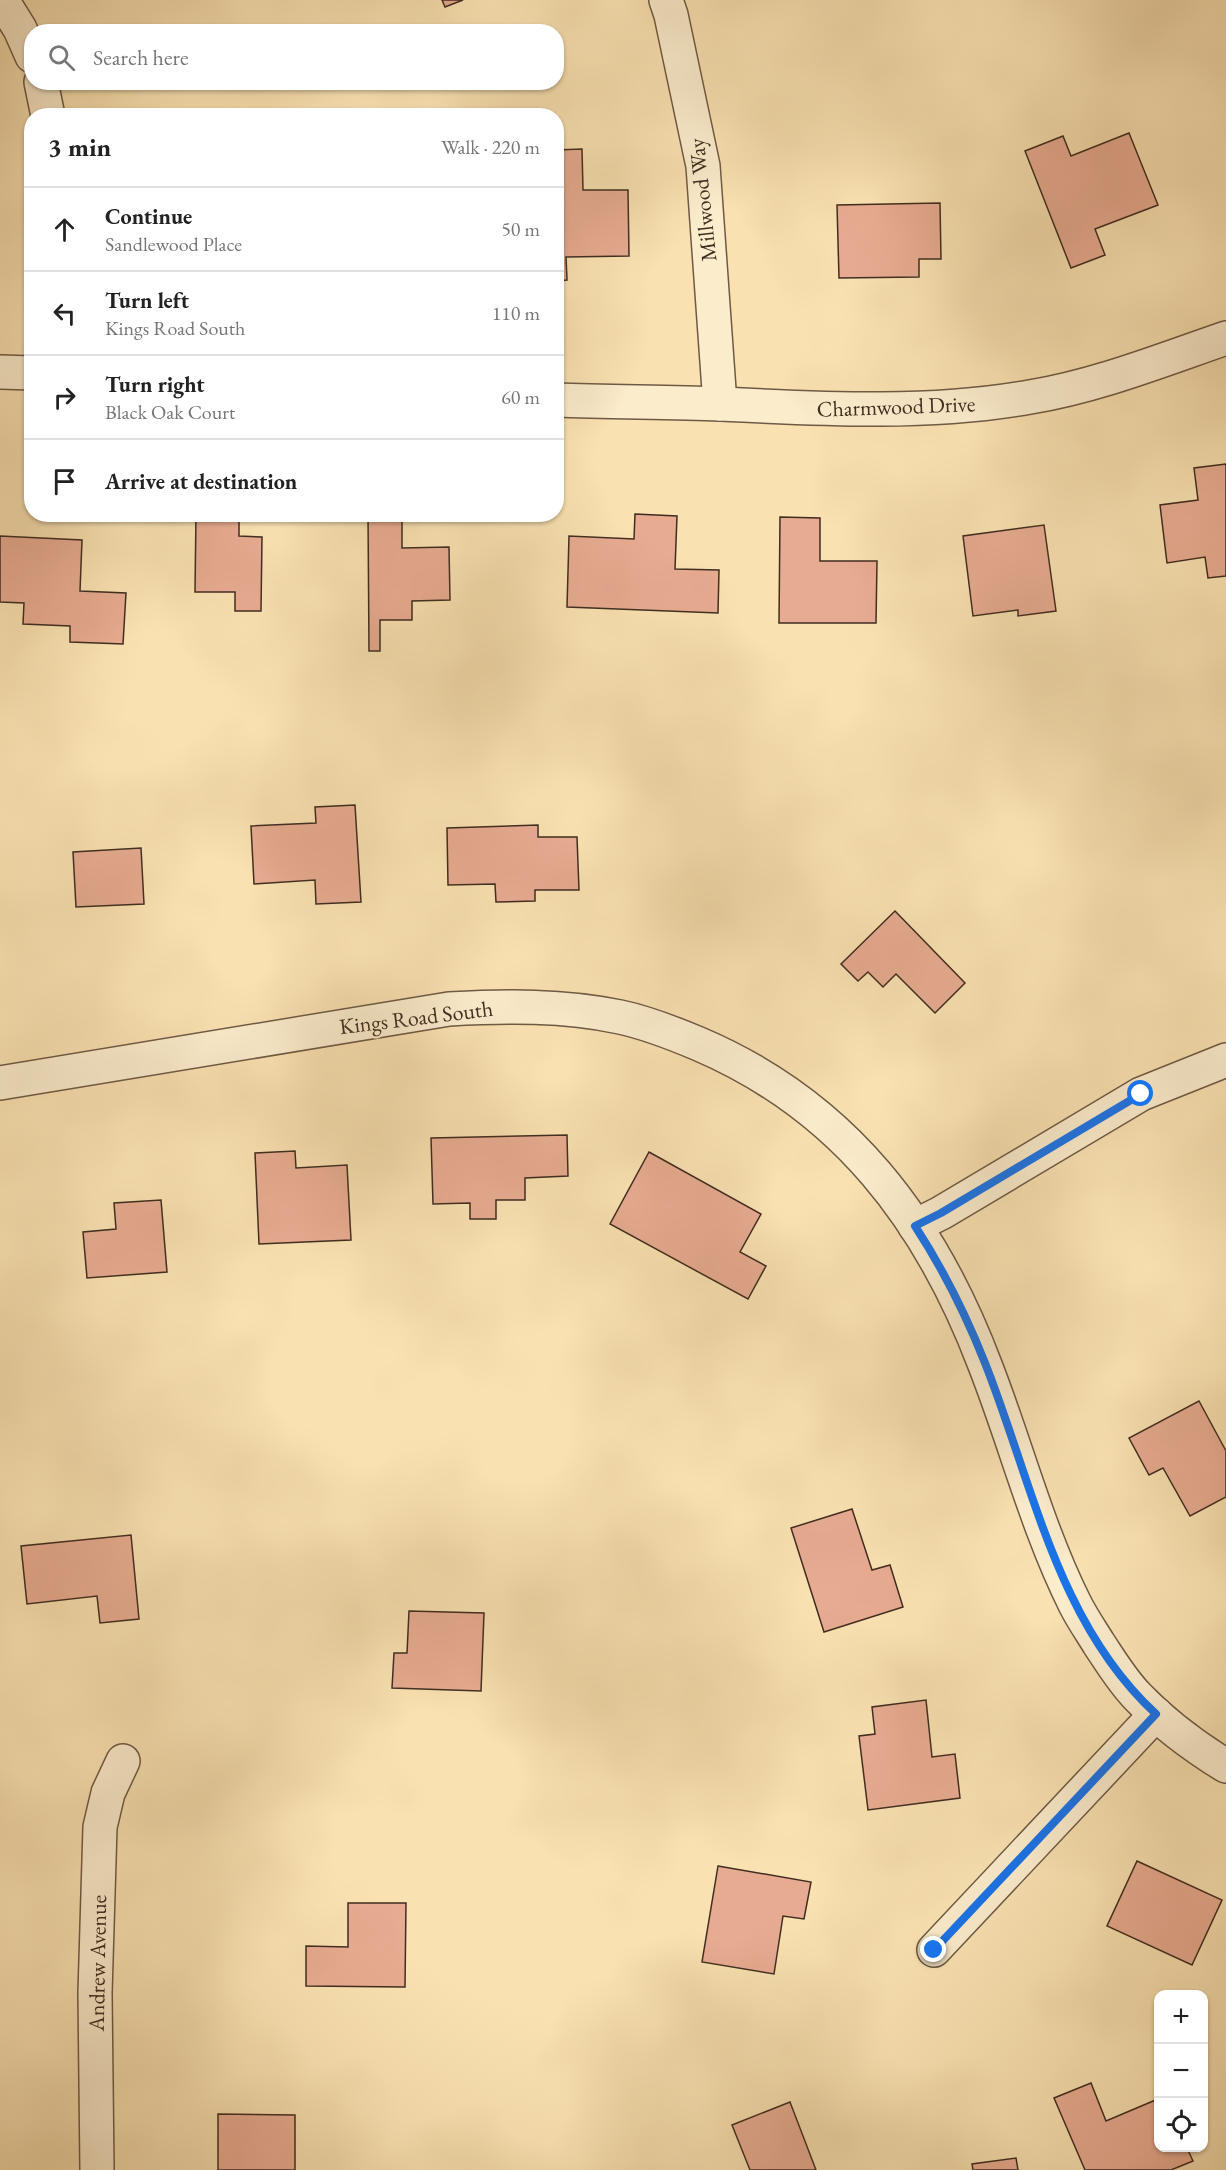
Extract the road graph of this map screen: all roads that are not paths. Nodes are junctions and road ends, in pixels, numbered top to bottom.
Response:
1 (2, 0) edge
2 (666, 0) edge
3 (24, 38) edge
4 (43, 90) edge
5 (46, 108) edge
6 (1226, 338) edge
7 (0, 372) edge
8 (24, 373) edge
9 (564, 400) edge
10 (720, 404) junction
11 (1226, 1060) edge
12 (0, 1083) edge
13 (915, 1226) junction
14 (1156, 1714) junction
15 (123, 1761) dead end
16 (1226, 1766) edge
17 (934, 1950) dead end
18 (97, 2170) edge

1 - 3 street
2 - 10 street, Millwood Way
4 - 5 street
6 - 10 street, Charmwood Drive
7 - 8 street
9 - 10 street, Charmwood Drive
11 - 13 street
12 - 13 street, Kings Road South
13 - 14 street, Kings Road South
14 - 16 street, Kings Road South
14 - 17 street
15 - 18 street, Andrew Avenue

